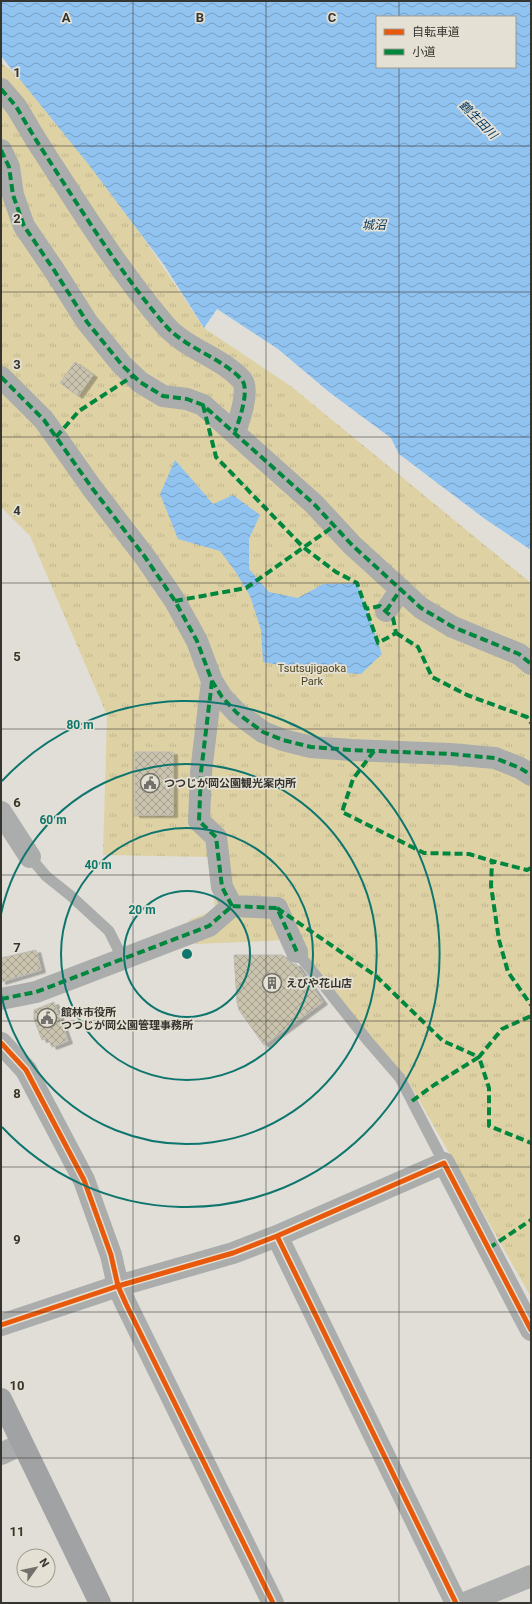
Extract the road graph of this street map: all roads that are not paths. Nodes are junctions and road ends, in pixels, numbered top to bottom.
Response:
1 (1, 89) edge
2 (1, 150) edge
3 (1, 377) edge
4 (235, 432) junction
5 (401, 589) junction
6 (386, 611) dead end
7 (531, 664) edge
8 (212, 681) junction
9 (531, 775) edge
10 (1, 812) edge
11 (30, 857) joint
12 (232, 906) junction
13 (297, 952) joint
14 (123, 959) junction
15 (1, 999) edge
16 (1, 1042) edge
17 (444, 1163) junction
18 (277, 1236) junction
19 (118, 1286) junction
20 (528, 1318) edge
21 (1, 1325) edge
22 (1, 1400) edge
23 (22, 1444) junction
24 (1, 1454) edge
25 (531, 1576) edge
26 (100, 1603) edge
27 (273, 1603) edge
28 (456, 1603) edge
29 (465, 1603) edge

1 - 4 street
2 - 4 street
3 - 8 street
4 - 5 street
5 - 6 street
5 - 7 street
8 - 9 street
8 - 12 street
10 - 11 street
11 - 14 lane
12 - 13 street
12 - 14 street
13 - 17 lane
14 - 15 street
16 - 19 street
17 - 18 street
17 - 20 street
18 - 19 street
18 - 28 street
19 - 21 street
19 - 27 street
22 - 23 street
23 - 24 street
23 - 26 street
25 - 29 street

